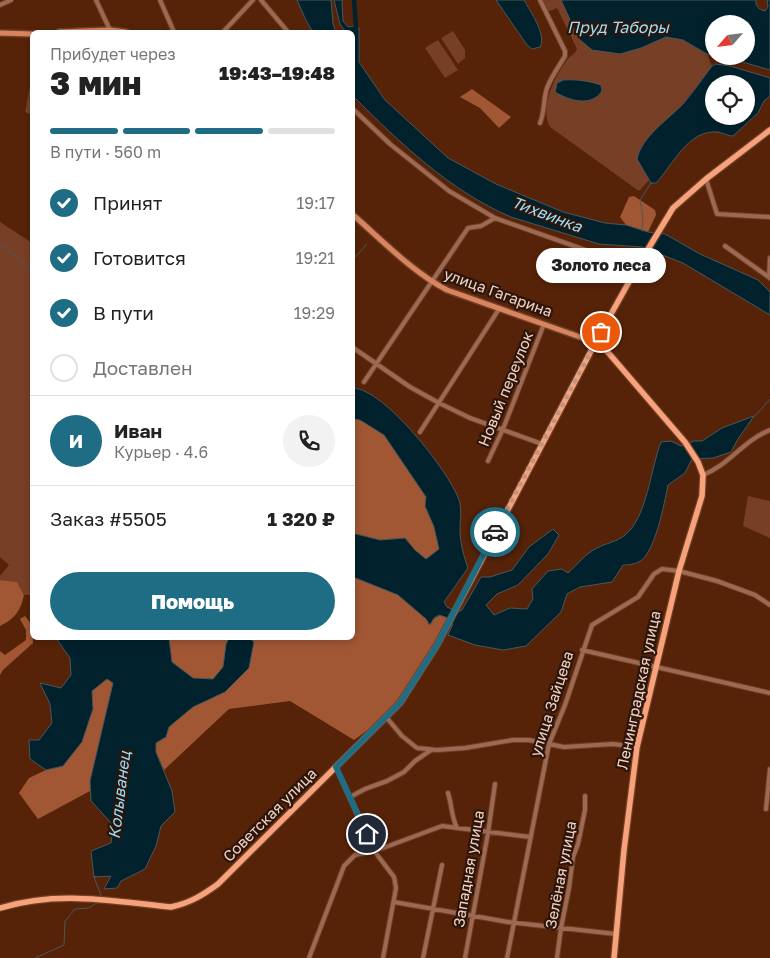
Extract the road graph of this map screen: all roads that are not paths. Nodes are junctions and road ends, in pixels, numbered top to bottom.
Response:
1 (11, 0) edge
2 (96, 0) edge
3 (160, 0) edge
4 (254, 0) edge
5 (260, 0) edge
6 (540, 0) edge
7 (0, 6) edge
8 (110, 30) edge
9 (173, 30) edge
10 (225, 30) edge
11 (286, 30) edge
12 (0, 33) edge
13 (30, 34) edge
14 (355, 111) edge
15 (540, 123) dead end
16 (770, 130) edge
17 (706, 179) junction
18 (355, 217) edge
19 (770, 217) edge
20 (495, 218) junction
21 (725, 246) dead end
22 (770, 258) edge
23 (639, 264) junction
24 (769, 278) edge
25 (432, 282) junction
26 (499, 309) junction
27 (544, 324) junction
28 (597, 343) junction
29 (355, 349) edge
30 (376, 364) junction
31 (364, 382) dead end
32 (439, 403) junction
33 (502, 429) junction
34 (770, 430) edge
35 (420, 432) dead end
36 (542, 444) junction
37 (488, 462) dead end
38 (703, 475) junction
39 (679, 572) junction
40 (770, 605) edge
41 (582, 650) junction
42 (655, 666) junction
43 (770, 693) edge
44 (386, 717) junction
45 (549, 744) junction
46 (637, 747) junction
47 (431, 750) junction
48 (336, 767) junction
49 (770, 769) edge
50 (495, 784) dead end
51 (448, 793) dead end
52 (585, 796) dead end
53 (350, 797) junction
54 (766, 809) dead end
55 (456, 828) junction
56 (488, 833) junction
57 (530, 837) junction
58 (374, 851) junction
59 (442, 865) dead end
60 (394, 902) junction
61 (0, 908) edge
62 (432, 908) junction
63 (472, 917) junction
64 (514, 923) junction
65 (561, 928) junction
66 (616, 934) junction
67 (309, 958) edge
68 (383, 958) edge
69 (424, 958) edge
70 (465, 958) edge
71 (507, 958) edge
72 (557, 958) edge
73 (614, 958) edge

1 - 7 street
2 - 8 street
3 - 9 street
4 - 10 street
5 - 11 street
6 - 15 street
12 - 13 street
14 - 20 street
16 - 17 main road
17 - 19 street
17 - 23 main road, Советская улица
18 - 25 street, улица Гагарина
20 - 23 street
20 - 25 street
21 - 24 street
22 - 24 street
23 - 28 main road, Советская улица
25 - 26 street, улица Гагарина
25 - 30 street
26 - 27 street, улица Гагарина
26 - 32 street
27 - 28 street, улица Гагарина
27 - 33 street, Новый переулок
28 - 36 main road, Советская улица
28 - 38 main road, Ленинградская улица
29 - 30 street
30 - 31 street
30 - 32 street
32 - 33 street
32 - 35 street
33 - 36 street
33 - 37 street, Новый переулок
34 - 38 street
36 - 44 main road, Советская улица
38 - 39 main road, Ленинградская улица
39 - 40 street
39 - 41 street, улица Зайцева
39 - 42 main road, Ленинградская улица
41 - 42 street
41 - 45 street, улица Зайцева
42 - 43 street
42 - 46 main road, Ленинградская улица
44 - 47 street
44 - 48 main road, Советская улица
45 - 46 street
45 - 47 street
45 - 57 street, улица Зайцева
46 - 66 main road, Ленинградская улица
47 - 53 street
48 - 53 street
48 - 61 main road, Советская улица
49 - 54 street
50 - 56 street, Западная улица
51 - 55 street
52 - 65 street, Зелёная улица
53 - 58 street
55 - 56 street
55 - 58 street
56 - 57 street
56 - 63 street, Западная улица
57 - 64 street, улица Зайцева
58 - 60 street
58 - 67 street
59 - 62 street
60 - 62 street
60 - 68 street
62 - 63 street
62 - 69 street
63 - 64 street
63 - 70 street, Западная улица
64 - 65 street
64 - 71 street, улица Зайцева
65 - 66 street
65 - 72 street, Зелёная улица
66 - 73 main road, Ленинградская улица

